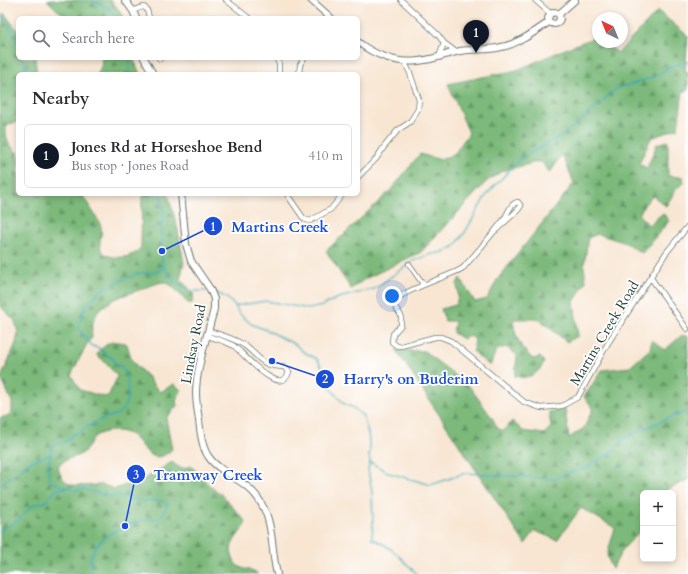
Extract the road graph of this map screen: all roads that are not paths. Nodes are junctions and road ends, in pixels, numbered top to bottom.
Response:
1 (125, 0) edge
2 (226, 0) edge
3 (311, 0) edge
4 (401, 0) edge
5 (535, 0) edge
6 (575, 0) edge
7 (133, 11) junction
8 (551, 14) junction
9 (559, 14) junction
10 (135, 16) edge
11 (149, 16) edge
12 (246, 16) edge
13 (329, 16) edge
14 (550, 22) junction
15 (360, 43) edge
16 (444, 43) junction
17 (457, 52) junction
18 (439, 57) junction
19 (145, 60) edge
20 (277, 60) edge
21 (303, 60) edge
22 (404, 61) junction
23 (414, 62) junction
24 (152, 72) edge
25 (279, 72) edge
26 (299, 72) edge
27 (410, 72) junction
28 (360, 175) edge
29 (181, 196) edge
30 (289, 196) edge
31 (341, 196) edge
32 (688, 226) edge
33 (495, 231) junction
34 (409, 264) dead end
35 (651, 278) junction
36 (423, 284) junction
37 (686, 329) dead end
38 (208, 333) junction
39 (276, 574) edge

1 - 7 street
2 - 12 street
3 - 13 street
4 - 16 street
5 - 8 street
6 - 9 street
7 - 10 street
7 - 11 street
8 - 9 street
8 - 14 street
9 - 14 street
14 - 17 street
15 - 22 street
16 - 17 street
16 - 18 street
17 - 18 street
18 - 23 street
19 - 24 street
20 - 25 street
21 - 26 street
22 - 23 street
22 - 27 street
23 - 27 street
27 - 28 street
29 - 38 street, Lindsay Road
30 - 31 street
32 - 35 street
33 - 33 street, Martins Creek Road
33 - 36 street, Martins Creek Road
34 - 36 street
35 - 36 street, Martins Creek Road
35 - 37 street
38 - 38 street
38 - 39 street, Lindsay Road

